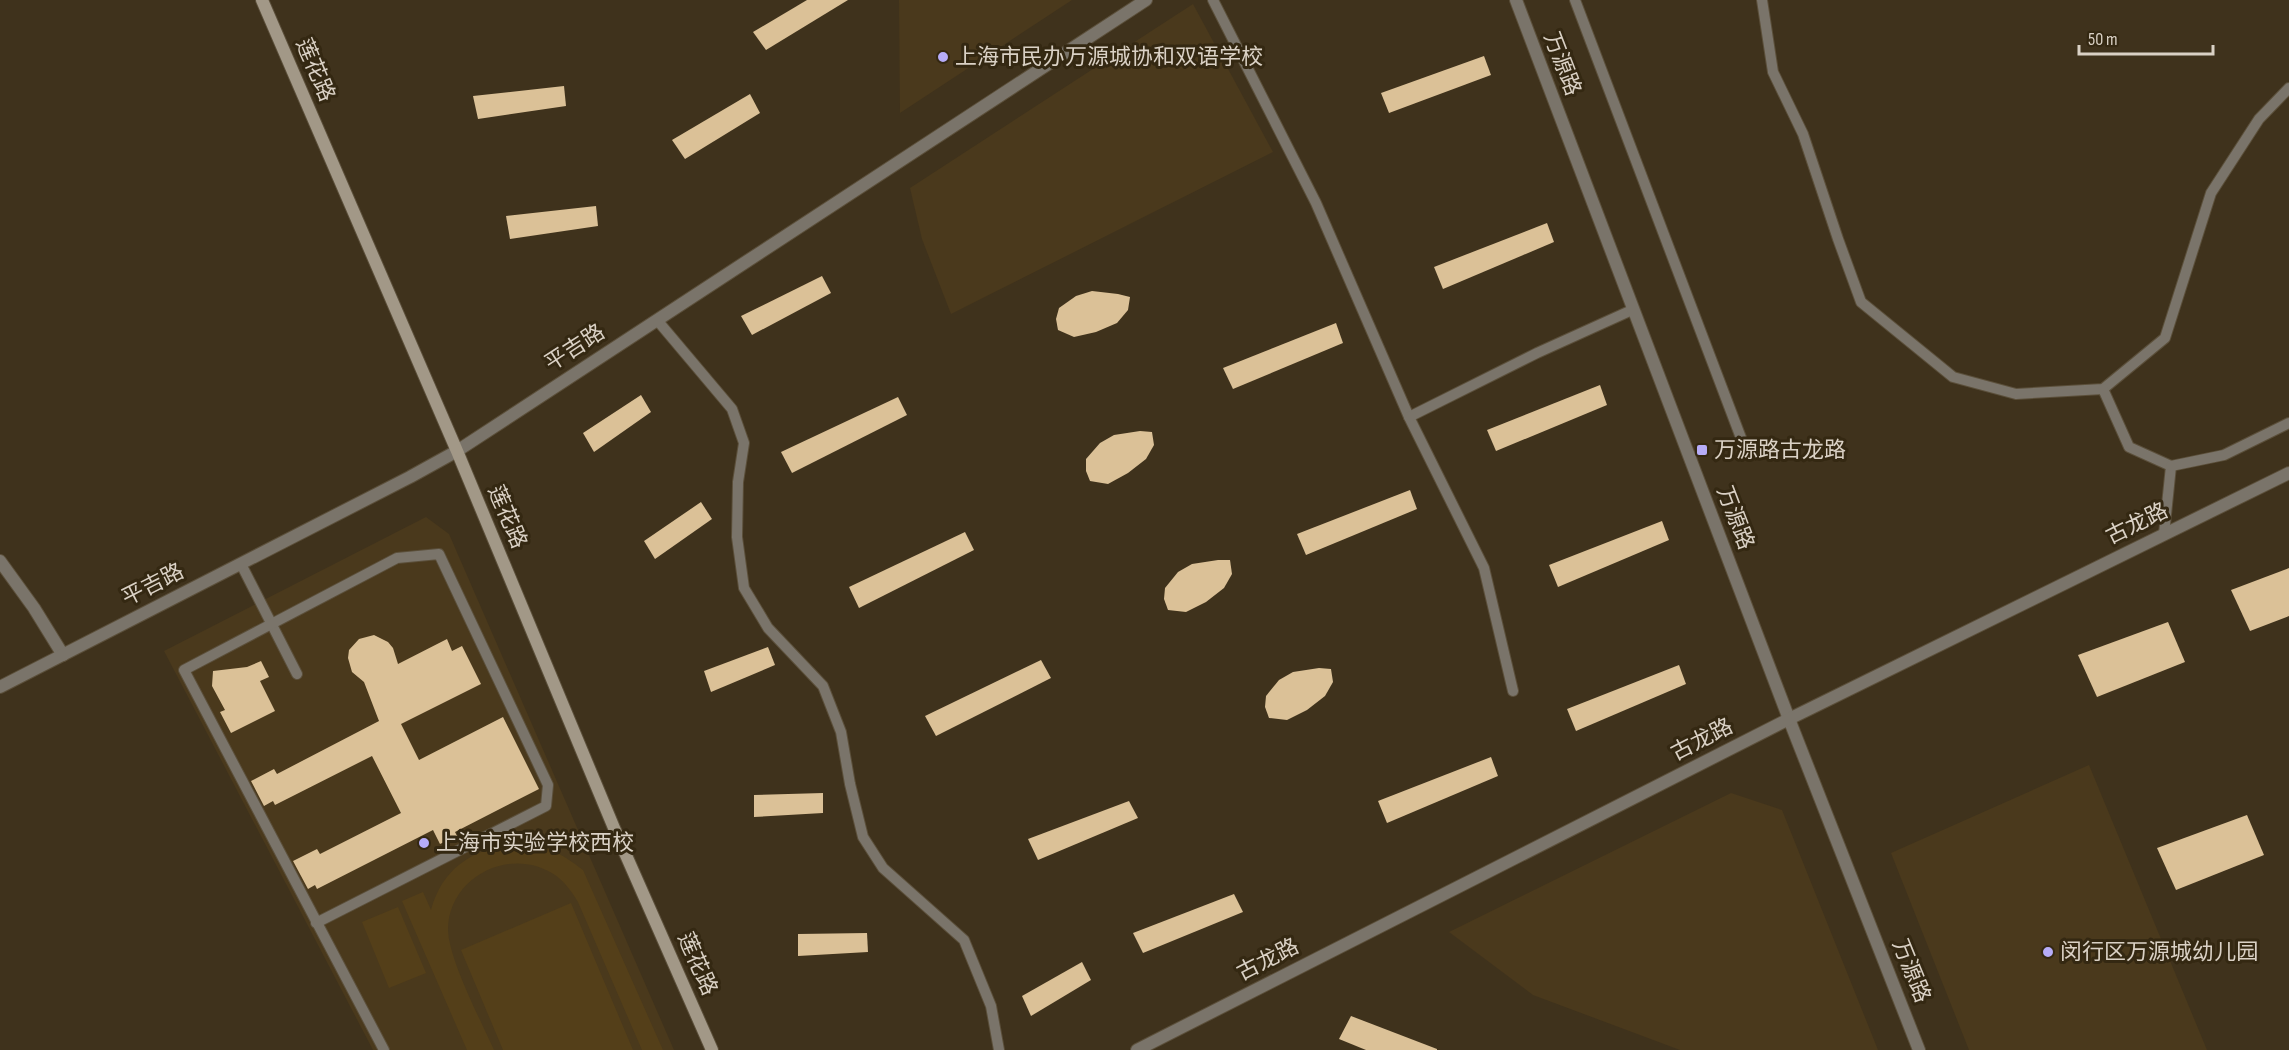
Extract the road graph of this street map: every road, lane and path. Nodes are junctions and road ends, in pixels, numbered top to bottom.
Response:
1 (261, 0) edge
2 (1146, 0) edge
3 (1213, 0) edge
4 (1516, 0) edge
5 (1575, 0) edge
6 (1762, 0) edge
7 (2289, 88) edge
8 (1632, 310) junction
9 (657, 320) junction
10 (2103, 389) junction
11 (1409, 417) junction
12 (2289, 423) edge
13 (457, 451) junction
14 (1746, 451) dead end
15 (2171, 466) junction
16 (2289, 473) edge
17 (2164, 534) junction
18 (0, 561) edge
19 (241, 564) junction
20 (272, 624) junction
21 (63, 655) junction
22 (297, 674) dead end
23 (0, 687) edge
24 (1514, 691) dead end
25 (1789, 719) junction
26 (316, 923) junction
27 (384, 1050) edge
28 (712, 1050) edge
29 (999, 1050) edge
30 (1137, 1050) edge
31 (1919, 1050) edge

1 - 13 main road, 莲花路
2 - 9 street, 平吉路
3 - 11 lane
4 - 8 street, 万源路
5 - 14 lane
6 - 10 lane
7 - 10 lane
8 - 11 lane
8 - 25 street, 万源路
9 - 13 street, 平吉路
9 - 29 lane
10 - 15 lane
11 - 24 lane
12 - 15 lane
13 - 19 street, 平吉路
13 - 28 main road, 莲花路
15 - 17 lane
16 - 17 street, 古龙路
17 - 25 street, 古龙路
18 - 21 street
19 - 20 lane
19 - 21 street, 平吉路
20 - 22 lane
20 - 26 lane
20 - 26 lane
21 - 23 street, 平吉路
25 - 30 street, 古龙路
25 - 31 street, 万源路
26 - 27 lane

